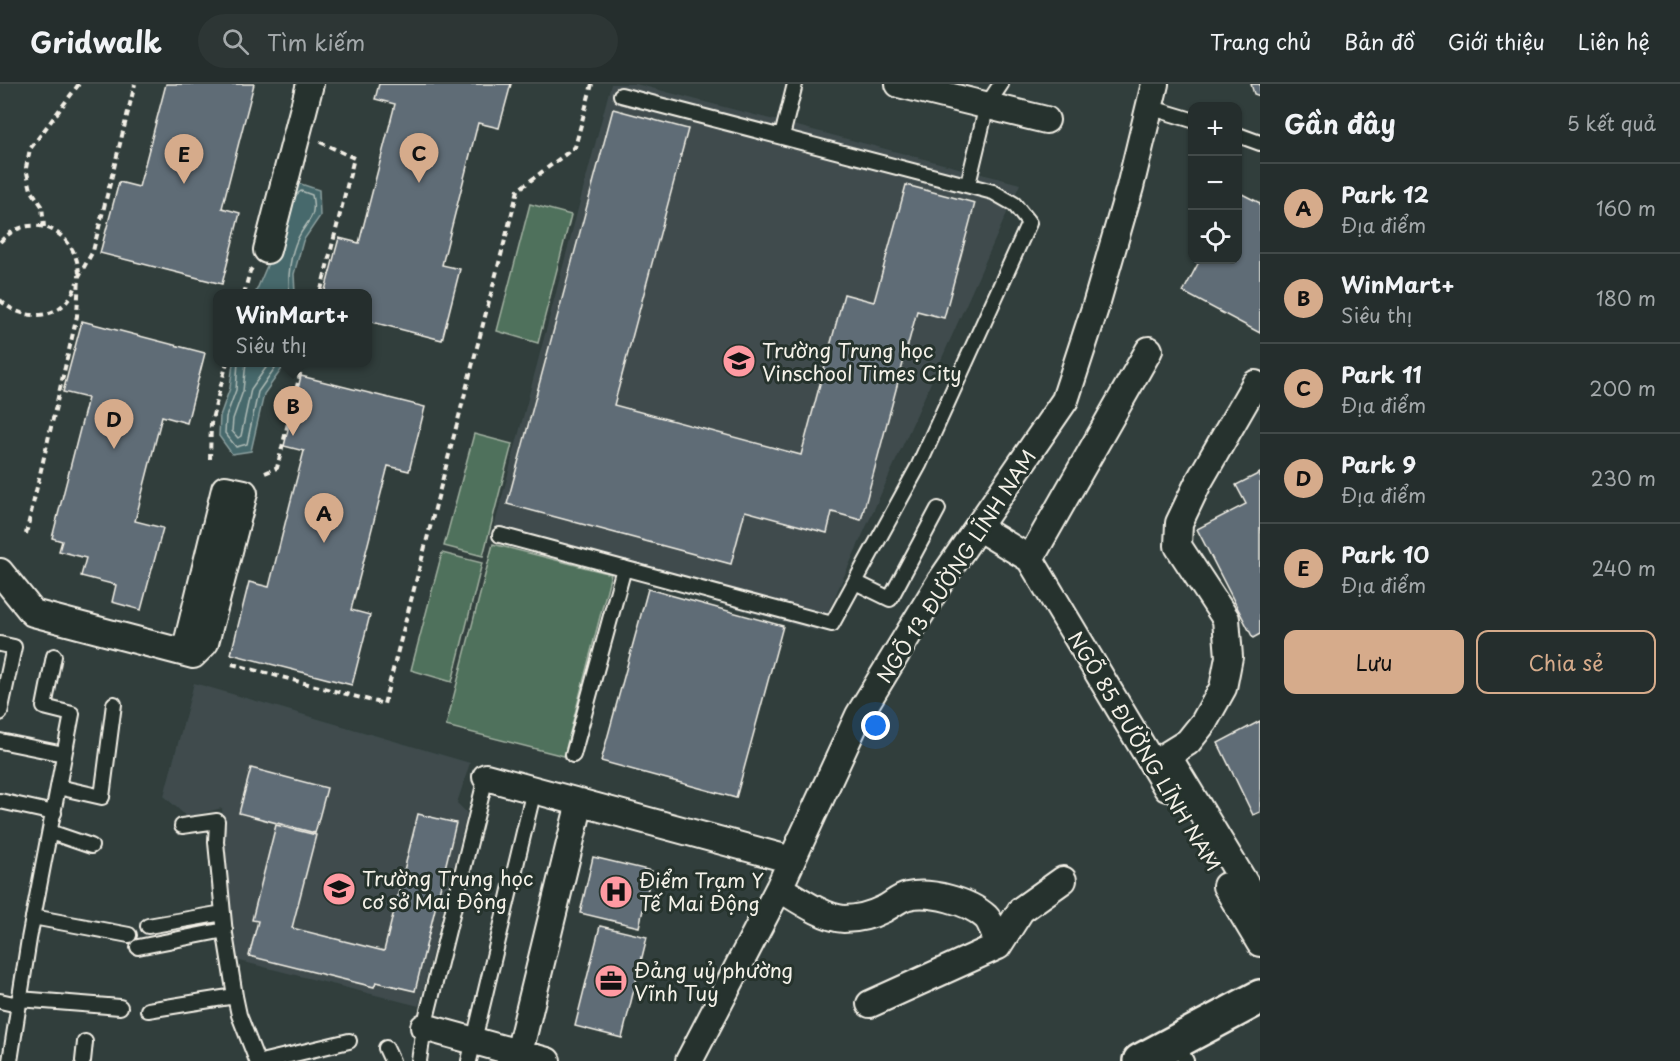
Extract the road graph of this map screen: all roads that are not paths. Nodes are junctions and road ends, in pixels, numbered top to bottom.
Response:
1 (310, 84) edge
2 (795, 84) edge
3 (899, 84) edge
4 (994, 94) edge
5 (621, 95) dead end
6 (1152, 96) edge
7 (1188, 118) edge
8 (1046, 120) dead end
9 (782, 136) junction
10 (1242, 136) edge
11 (1260, 143) edge
12 (968, 184) junction
13 (267, 250) dead end
14 (1149, 350) dead end
15 (1260, 389) edge
16 (938, 509) dead end
17 (978, 528) junction
18 (500, 535) dead end
19 (1030, 559) junction
20 (624, 568) junction
21 (0, 572) edge
22 (855, 582) junction
23 (0, 644) edge
24 (192, 655) junction
25 (54, 656) dead end
26 (114, 704) dead end
27 (0, 713) edge
28 (0, 741) edge
29 (64, 754) junction
30 (573, 755) dead end
31 (486, 777) joint
32 (58, 787) junction
33 (534, 790) junction
34 (0, 801) edge
35 (580, 802) junction
36 (54, 813) junction
37 (182, 826) dead end
38 (50, 832) junction
39 (91, 846) dead end
40 (792, 860) junction
41 (1063, 880) dead end
42 (779, 888) junction
43 (1260, 908) edge
44 (223, 913) junction
45 (33, 917) junction
46 (148, 926) dead end
47 (225, 930) junction
48 (129, 935) dead end
49 (1260, 943) edge
50 (998, 946) junction
51 (138, 947) dead end
52 (235, 996) junction
53 (1260, 997) edge
54 (0, 1001) edge
55 (18, 1002) junction
56 (870, 1004) dead end
57 (120, 1007) dead end
58 (148, 1010) dead end
59 (424, 1027) junction
60 (349, 1041) dead end
61 (85, 1042) dead end
62 (472, 1051) edge
63 (1181, 1051) edge
64 (518, 1057) edge
65 (10, 1061) edge
66 (83, 1061) edge
67 (257, 1061) edge
68 (265, 1061) edge
69 (419, 1061) edge
70 (547, 1061) edge
71 (689, 1061) edge
72 (1140, 1061) edge

1 - 13 street
2 - 9 lane
3 - 4 street
4 - 8 street
4 - 12 lane
5 - 9 lane
6 - 7 lane
6 - 17 street, NGÕ 13 ĐƯỜNG LĨNH NAM
9 - 12 lane
10 - 11 lane
12 - 22 lane
14 - 19 street
15 - 43 street
16 - 22 lane
17 - 19 street, NGÕ 85 ĐƯỜNG LĨNH NAM
17 - 40 street, NGÕ 13 ĐƯỜNG LĨNH NAM
18 - 20 lane
19 - 49 street, NGÕ 85 ĐƯỜNG LĨNH NAM
20 - 22 lane
20 - 30 lane
21 - 24 street
23 - 27 lane
24 - 24 street
25 - 29 lane
26 - 32 lane
28 - 29 lane
29 - 32 lane
31 - 33 street
31 - 59 lane
32 - 36 lane
33 - 35 street
33 - 62 lane
34 - 36 lane
35 - 40 street
35 - 64 street
36 - 38 lane
37 - 44 lane
38 - 39 lane
38 - 45 lane
40 - 42 street, NGÕ 13 ĐƯỜNG LĨNH NAM
41 - 50 street
42 - 50 street
42 - 71 street, NGÕ 13 ĐƯỜNG LĨNH NAM
44 - 46 lane
44 - 47 lane
45 - 48 lane
45 - 55 lane
47 - 51 lane
47 - 52 lane
50 - 56 street
52 - 58 lane
52 - 67 lane
53 - 63 main road
54 - 55 lane
55 - 57 lane
55 - 65 lane
59 - 62 street
59 - 69 lane
60 - 68 lane
61 - 66 lane
62 - 64 street
63 - 72 main road
64 - 70 street

